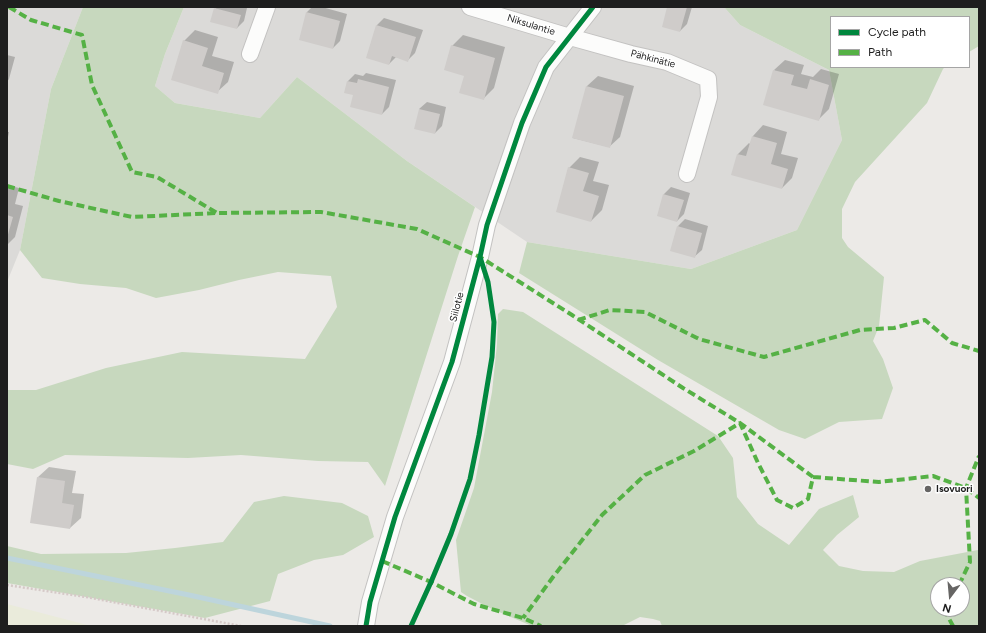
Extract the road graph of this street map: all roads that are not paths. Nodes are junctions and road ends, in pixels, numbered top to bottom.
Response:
1 (267, 7) edge
2 (470, 7) edge
3 (593, 7) edge
4 (570, 37) junction
5 (250, 54) dead end
6 (688, 174) dead end
7 (366, 626) edge

1 - 5 street
2 - 4 street, Niksulantie
3 - 4 street, Siilotie
4 - 6 street, Pähkinätie
4 - 7 street, Siilotie

